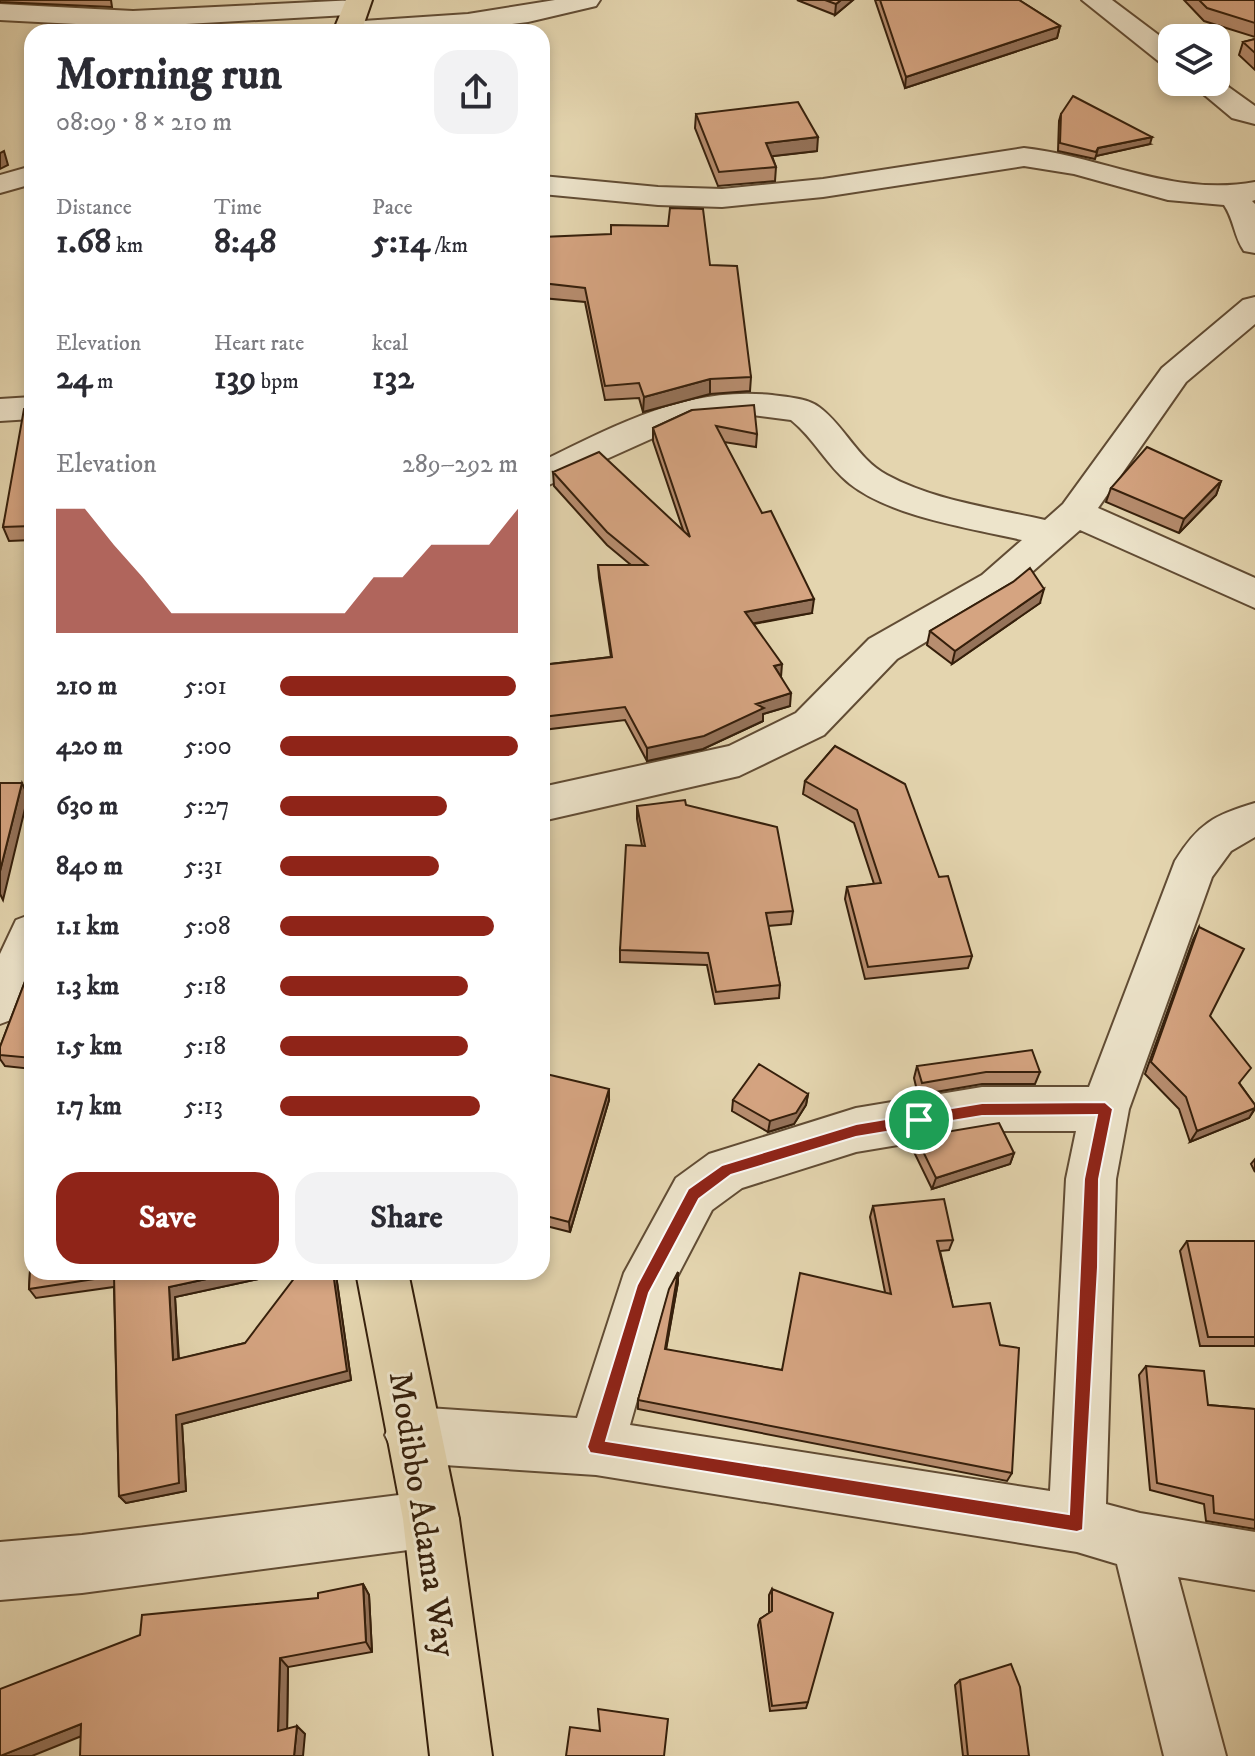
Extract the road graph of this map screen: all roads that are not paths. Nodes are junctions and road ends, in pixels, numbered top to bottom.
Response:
1 (587, 0) edge
2 (1095, 0) edge
3 (0, 12) edge
4 (352, 17) edge
5 (404, 24) edge
6 (454, 24) edge
7 (1158, 47) edge
8 (1221, 96) edge
9 (1255, 115) edge
10 (24, 177) edge
11 (0, 184) edge
12 (550, 186) edge
13 (1244, 194) edge
14 (1255, 244) edge
15 (1251, 314) edge
16 (24, 408) edge
17 (0, 410) edge
18 (550, 472) edge
19 (1063, 524) junction
20 (1255, 594) edge
21 (550, 802) edge
22 (1255, 820) edge
23 (24, 951) edge
24 (0, 1004) edge
25 (1105, 1109) junction
26 (384, 1280) edge
27 (413, 1435) junction
28 (596, 1447) junction
29 (431, 1519) junction
30 (1077, 1524) junction
31 (1140, 1542) junction
32 (1255, 1561) edge
33 (0, 1571) edge
34 (461, 1756) edge
35 (1195, 1756) edge

1 - 6 street
2 - 7 street
3 - 4 street
4 - 5 street
8 - 9 street
10 - 11 street
12 - 13 street
13 - 14 street
15 - 19 street
16 - 17 street
18 - 19 street
19 - 20 street
19 - 21 street
22 - 25 street
23 - 24 street
25 - 28 street
25 - 30 street
26 - 27 main road, Modibbo Adama Way
27 - 28 street
27 - 29 main road, Modibbo Adama Way
28 - 30 street
29 - 33 street
29 - 34 main road, Modibbo Adama Way
30 - 31 street
31 - 32 street
31 - 35 street

